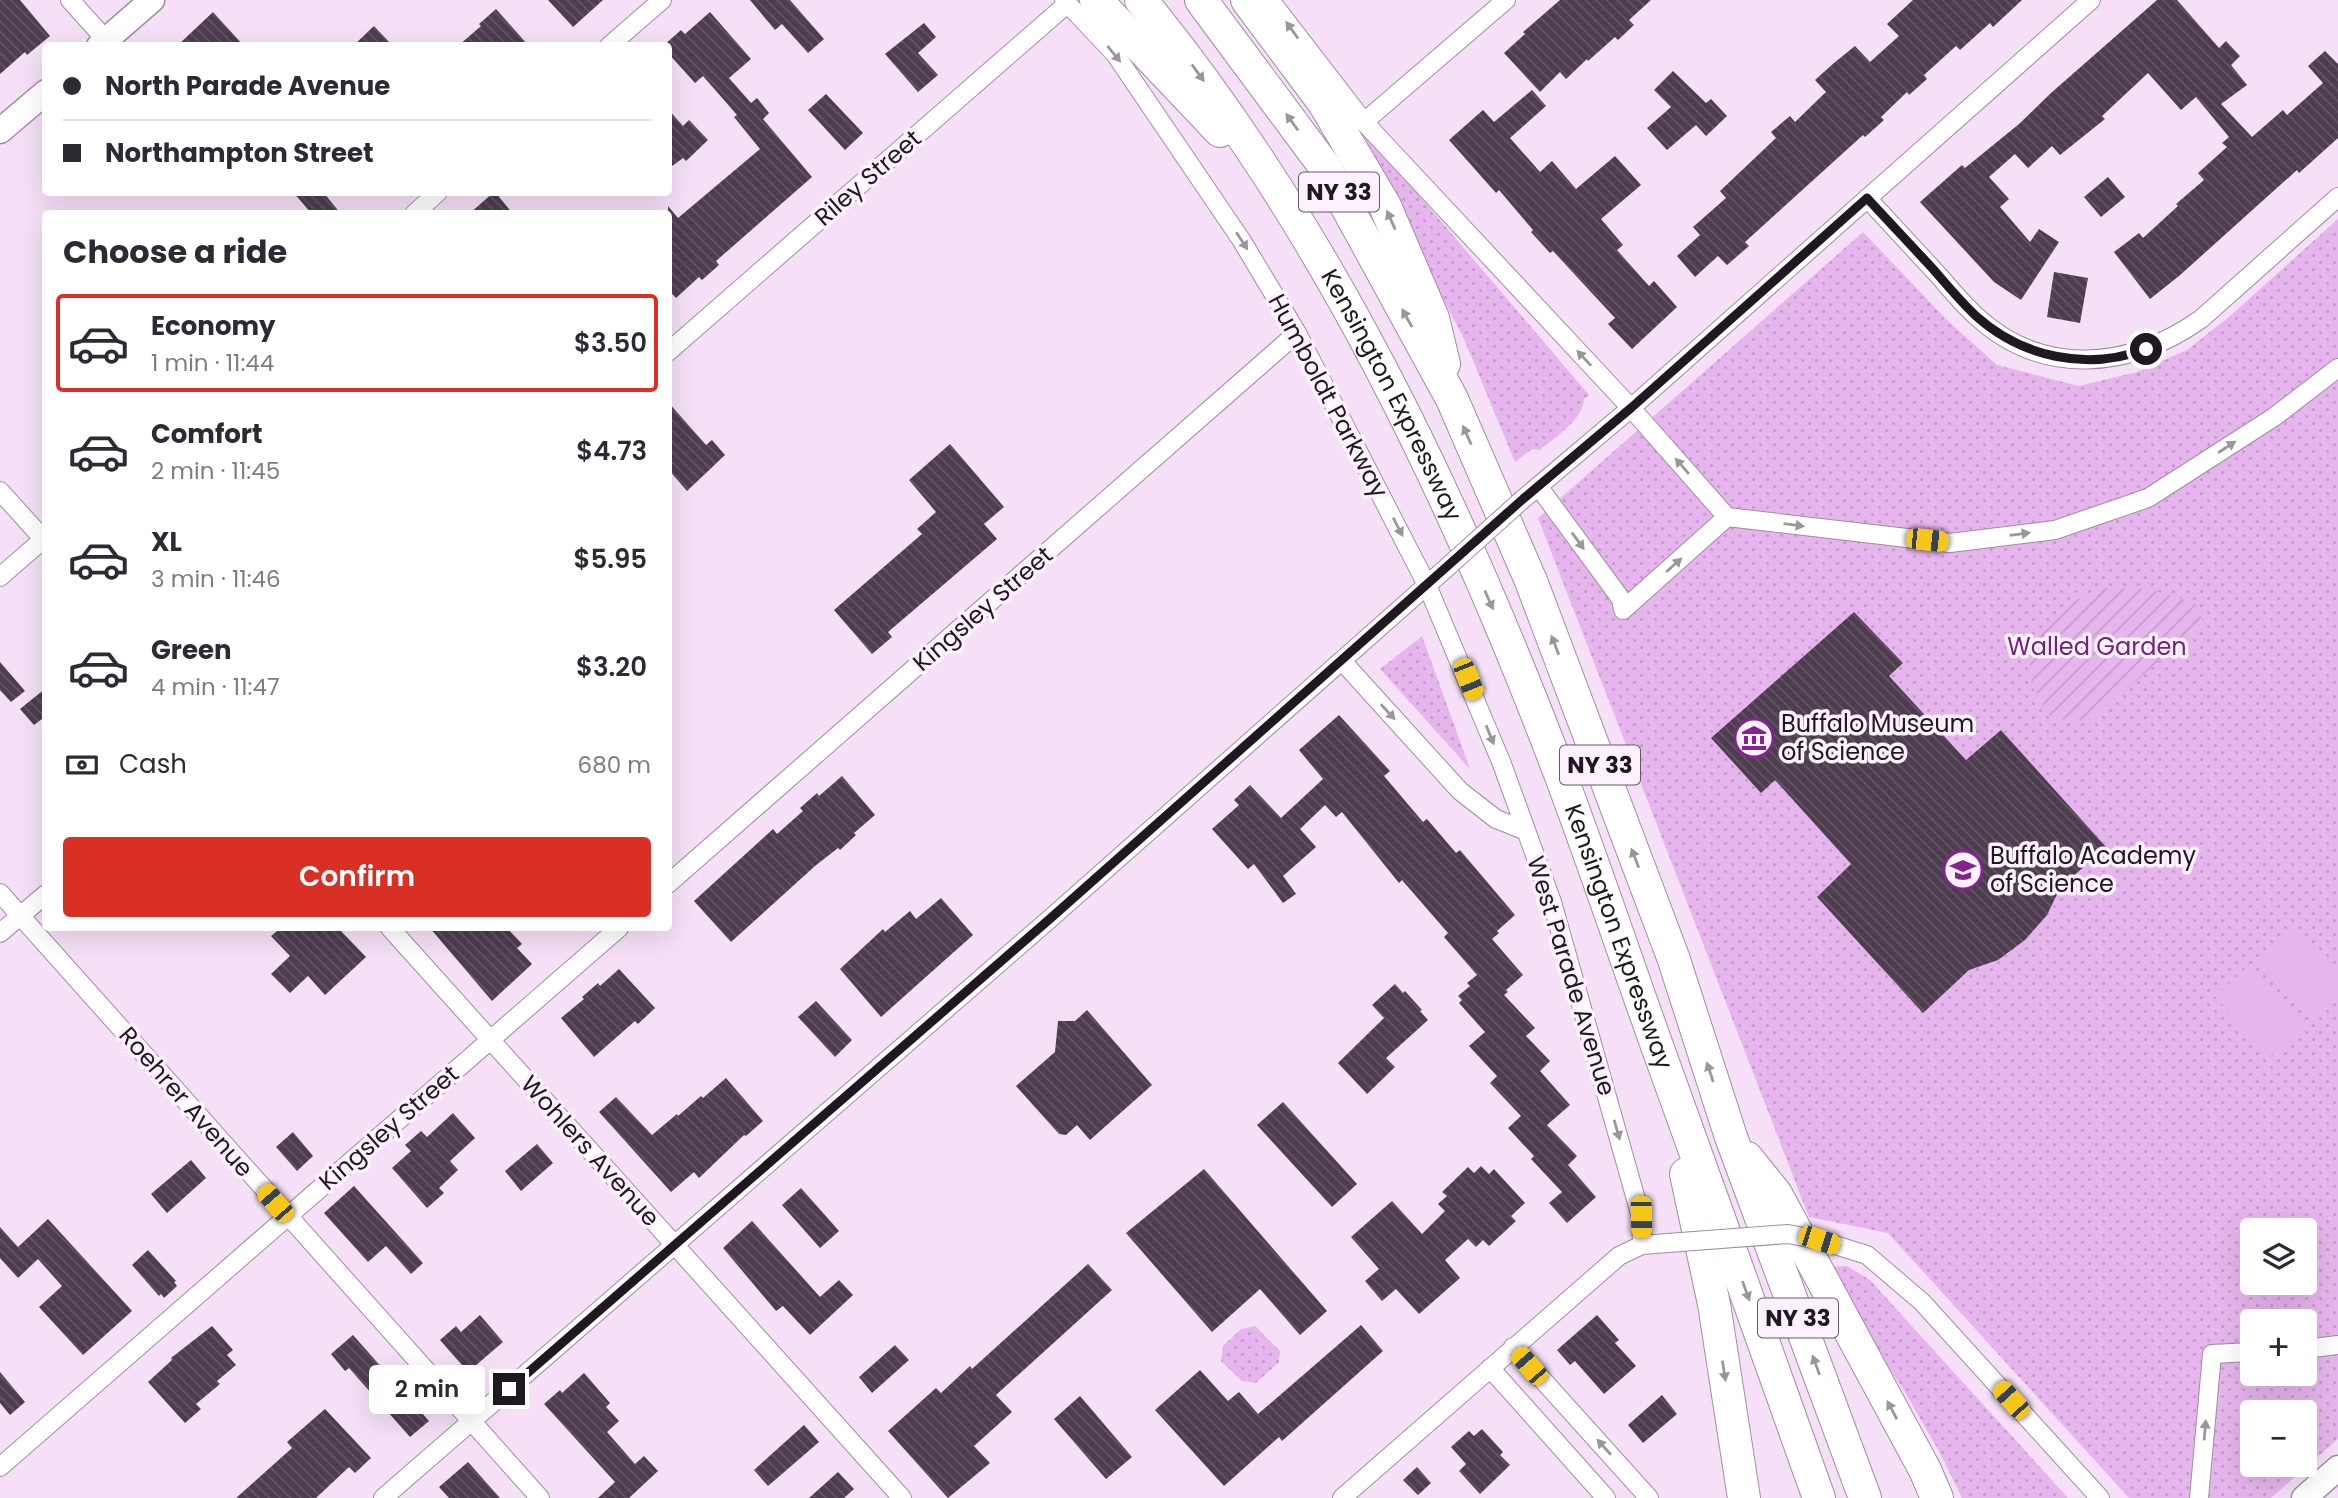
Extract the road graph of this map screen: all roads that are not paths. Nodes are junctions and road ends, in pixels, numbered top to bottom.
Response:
1 (70, 0) edge
2 (152, 0) edge
3 (662, 0) edge
4 (1142, 0) edge
5 (1201, 0) edge
6 (1247, 0) edge
7 (1270, 0) edge
8 (1506, 0) edge
9 (2091, 0) edge
10 (1075, 1) edge
11 (101, 42) edge
12 (103, 42) edge
13 (614, 42) edge
14 (42, 95) edge
15 (1364, 122) junction
16 (0, 131) edge
17 (1278, 190) junction
18 (434, 196) edge
19 (2338, 197) edge
20 (1867, 198) junction
21 (418, 210) edge
22 (1297, 333) junction
23 (672, 349) edge
24 (2338, 368) edge
25 (1452, 399) junction
26 (1631, 408) junction
27 (1538, 486) junction
28 (0, 491) edge
29 (1727, 517) junction
30 (42, 536) edge
31 (42, 542) edge
32 (0, 578) edge
33 (1427, 585) junction
34 (1342, 661) junction
35 (1526, 831) junction
36 (672, 880) edge
37 (0, 893) edge
38 (42, 897) edge
39 (20, 916) junction
40 (393, 931) edge
41 (616, 931) edge
42 (0, 933) edge
43 (491, 1040) junction
44 (1664, 1066) junction
45 (1731, 1137) junction
46 (286, 1216) junction
47 (673, 1245) junction
48 (1642, 1245) junction
49 (2338, 1345) edge
50 (1513, 1347) junction
51 (2317, 1348) edge
52 (2240, 1353) edge
53 (1490, 1368) junction
54 (472, 1422) junction
55 (0, 1467) edge
56 (2338, 1468) edge
57 (383, 1498) edge
58 (540, 1498) edge
59 (902, 1498) edge
60 (1342, 1498) edge
61 (1606, 1498) edge
62 (1649, 1498) edge
63 (1744, 1498) edge
64 (1819, 1498) edge
65 (1865, 1498) edge
66 (1937, 1498) edge
67 (2100, 1498) edge
68 (2199, 1498) edge
69 (2304, 1498) edge

1 - 11 street
2 - 12 street
3 - 13 street
4 -> 17 highway, Kensington Expressway / NY 33
25 -> 5 highway, Kensington Expressway / NY 33
25 -> 6 highway
15 -> 7 street
8 - 15 street
9 - 20 street
10 - 17 highway
10 -> 22 street, Humboldt Parkway
10 - 23 street, Riley Street
14 - 16 street
26 -> 15 street
17 -> 44 highway, Kensington Expressway / NY 33
18 - 21 street
19 - 20 street
20 - 26 street
22 -> 33 street, Humboldt Parkway
22 - 36 street, Kingsley Street
29 -> 24 street
45 -> 25 highway, Kensington Expressway / NY 33
26 - 27 street
29 -> 26 street
27 -> 29 street
27 - 33 street, bridge
28 - 30 street
31 - 32 street
33 - 34 street
33 -> 35 street, Humboldt Parkway
34 -> 35 street, West Parade Avenue
34 - 47 street
35 -> 48 street, West Parade Avenue
37 - 39 street, Roehrer Avenue
38 - 39 street
39 - 42 street
39 - 46 street, Roehrer Avenue
40 - 43 street, Wohlers Avenue
41 - 43 street, Kingsley Street
43 - 46 street, Kingsley Street
43 - 47 street, Wohlers Avenue
44 -> 63 highway
44 -> 64 highway, Kensington Expressway / NY 33
65 -> 45 highway, Kensington Expressway / NY 33
66 -> 45 highway
46 - 54 street, Roehrer Avenue
46 - 55 street, Kingsley Street
47 - 54 street
47 - 59 street, Wohlers Avenue
48 - 50 street
48 - 67 street, bridge
49 - 51 street
50 - 53 street
62 -> 50 street
68 -> 52 street
53 - 60 street
53 - 61 street
54 - 57 street
54 - 58 street, Roehrer Avenue
56 - 69 street

